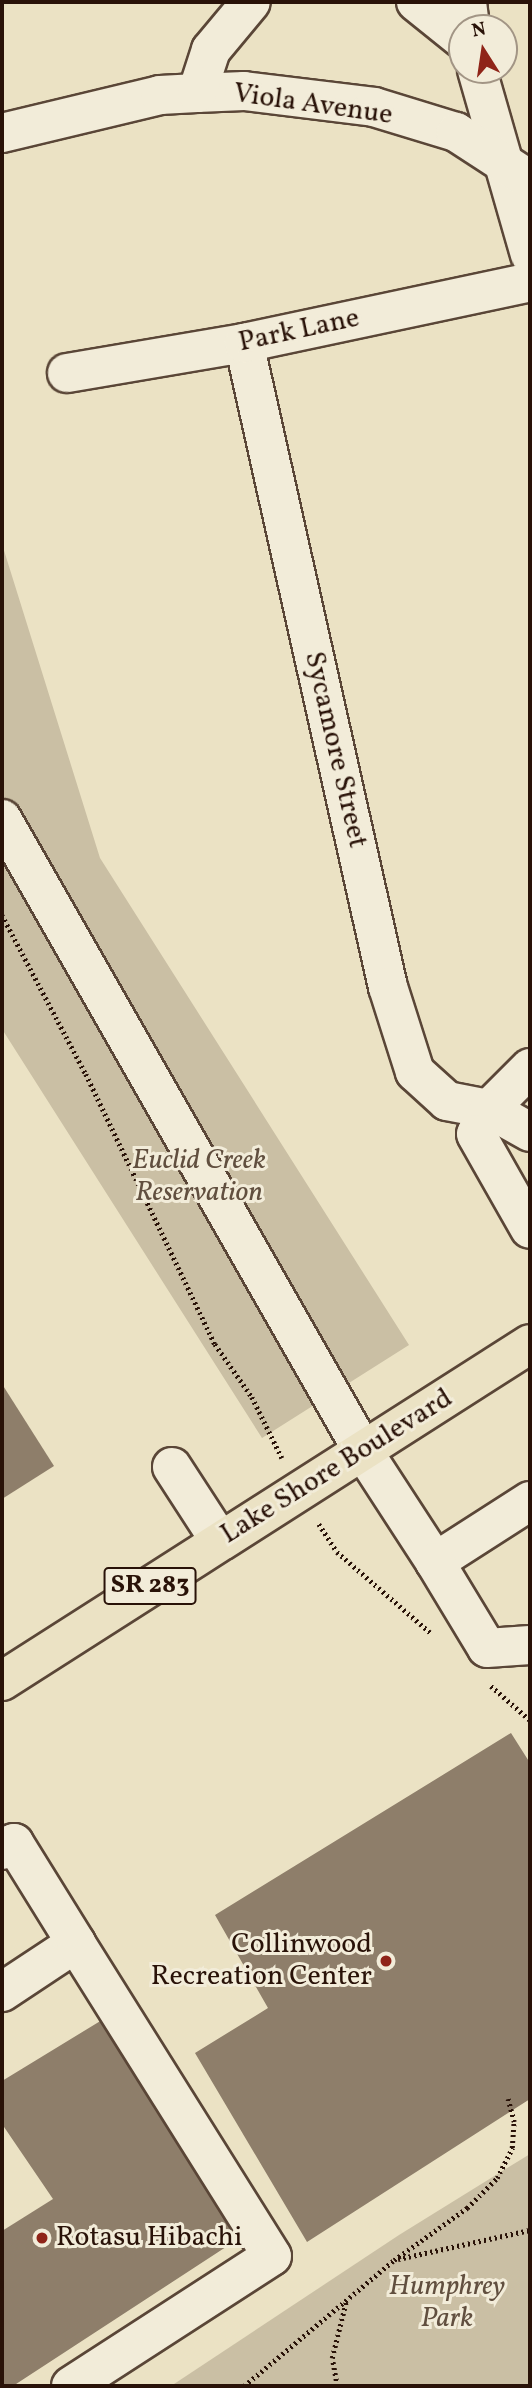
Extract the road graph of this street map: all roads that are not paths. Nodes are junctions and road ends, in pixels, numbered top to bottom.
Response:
1 (251, 2) edge
2 (416, 2) edge
3 (448, 28) edge
4 (482, 84) edge
5 (197, 93) junction
6 (2, 133) edge
7 (516, 172) edge
8 (530, 255) edge
9 (530, 282) edge
10 (244, 343) junction
11 (67, 373) dead end
12 (2, 819) edge
13 (530, 1068) edge
14 (489, 1109) junction
15 (530, 1132) edge
16 (530, 1228) edge
17 (530, 1344) edge
18 (363, 1451) junction
19 (173, 1467) dead end
20 (530, 1501) edge
21 (220, 1541) junction
22 (435, 1562) junction
23 (530, 1645) edge
24 (2, 1681) edge
25 (2, 1850) edge
26 (76, 1943) junction
27 (2, 1992) edge
28 (71, 2386) edge

1 - 5 street, Viola Avenue
2 - 3 street
4 - 7 street
5 - 6 street, Viola Avenue
5 - 7 street, Viola Avenue
7 - 8 street
9 - 10 street, Park Lane
10 - 11 street, Park Lane
10 - 14 street, Sycamore Street
12 - 18 street
13 - 14 street
14 - 15 street, Sycamore Street
14 - 16 street
17 - 18 main road, Lake Shore Boulevard / SR 283
18 - 21 main road, Lake Shore Boulevard / SR 283
18 - 22 street
19 - 21 street
20 - 22 street
21 - 24 main road, Lake Shore Boulevard / SR 283
22 - 23 street
25 - 26 street
26 - 27 street
26 - 28 street

